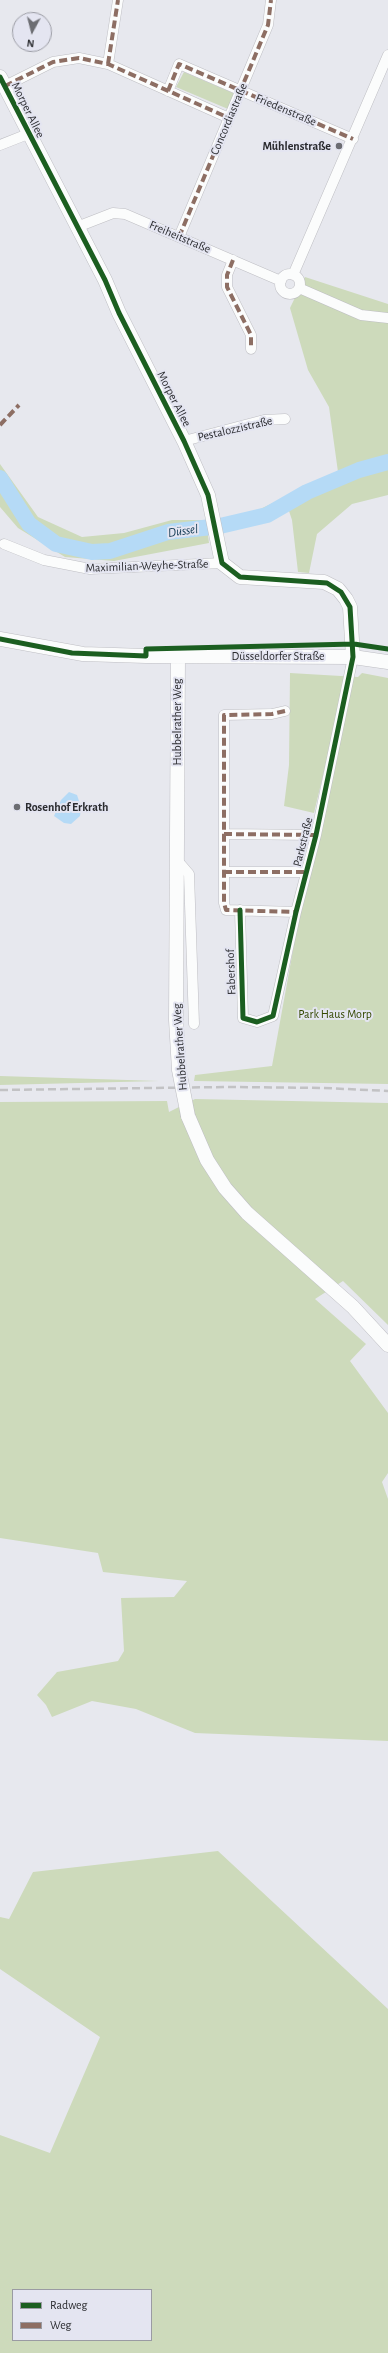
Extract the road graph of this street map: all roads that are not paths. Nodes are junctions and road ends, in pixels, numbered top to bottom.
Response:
1 (118, 0) edge
2 (271, 0) edge
3 (388, 55) edge
4 (108, 64) junction
5 (2, 82) edge
6 (241, 90) junction
7 (168, 91) junction
8 (229, 118) junction
9 (28, 134) junction
10 (353, 139) junction
11 (0, 146) edge
12 (77, 227) junction
13 (179, 237) junction
14 (233, 260) junction
15 (293, 275) junction
16 (281, 281) junction
17 (299, 288) junction
18 (388, 318) edge
19 (251, 349) dead end
20 (285, 419) dead end
21 (184, 441) junction
22 (4, 544) dead end
23 (222, 563) junction
24 (0, 640) edge
25 (178, 656) junction
26 (353, 657) junction
27 (388, 662) edge
28 (285, 711) dead end
29 (224, 834) junction
30 (316, 835) junction
31 (177, 860) junction
32 (224, 872) junction
33 (306, 872) junction
34 (240, 910) junction
35 (296, 912) junction
36 (257, 1022) joint
37 (194, 1024) dead end
38 (388, 1345) edge

1 - 4 street
2 - 6 street, Concordiastraße
3 - 10 street
4 - 5 street
4 - 7 street
5 - 9 street, Morper Allee
6 - 7 street, Friedenstraße
6 - 8 street, Concordiastraße
6 - 10 street, Friedenstraße
7 - 8 street
8 - 13 street, Concordiastraße
9 - 11 street
9 - 12 street, Morper Allee
10 - 15 street
12 - 13 street, Freiheitstraße
12 - 21 street, Morper Allee
13 - 14 street, Freiheitstraße
14 - 16 street, Freiheitstraße
14 - 19 street
15 - 16 street
15 - 17 street
16 - 17 street, Freiheitstraße
17 - 18 street
20 - 21 street, Pestalozzistraße
21 - 23 street, Morper Allee
22 - 23 street, Maximilian-Weyhe-Straße
23 - 26 street
24 - 25 street, Düsseldorfer Straße
25 - 26 street, Düsseldorfer Straße
25 - 31 street, Hubbelrather Weg
26 - 27 street, Düsseldorfer Straße
26 - 30 street, Parkstraße
28 - 29 street
29 - 30 street
29 - 32 street
30 - 33 street, Parkstraße
31 - 37 street, Hubbelrather Weg
31 - 38 street, Hubbelrather Weg, bridge
32 - 33 street
32 - 34 street
33 - 35 street, Parkstraße
34 - 35 street
34 - 36 street, Fabershof
35 - 36 street, Parkstraße

